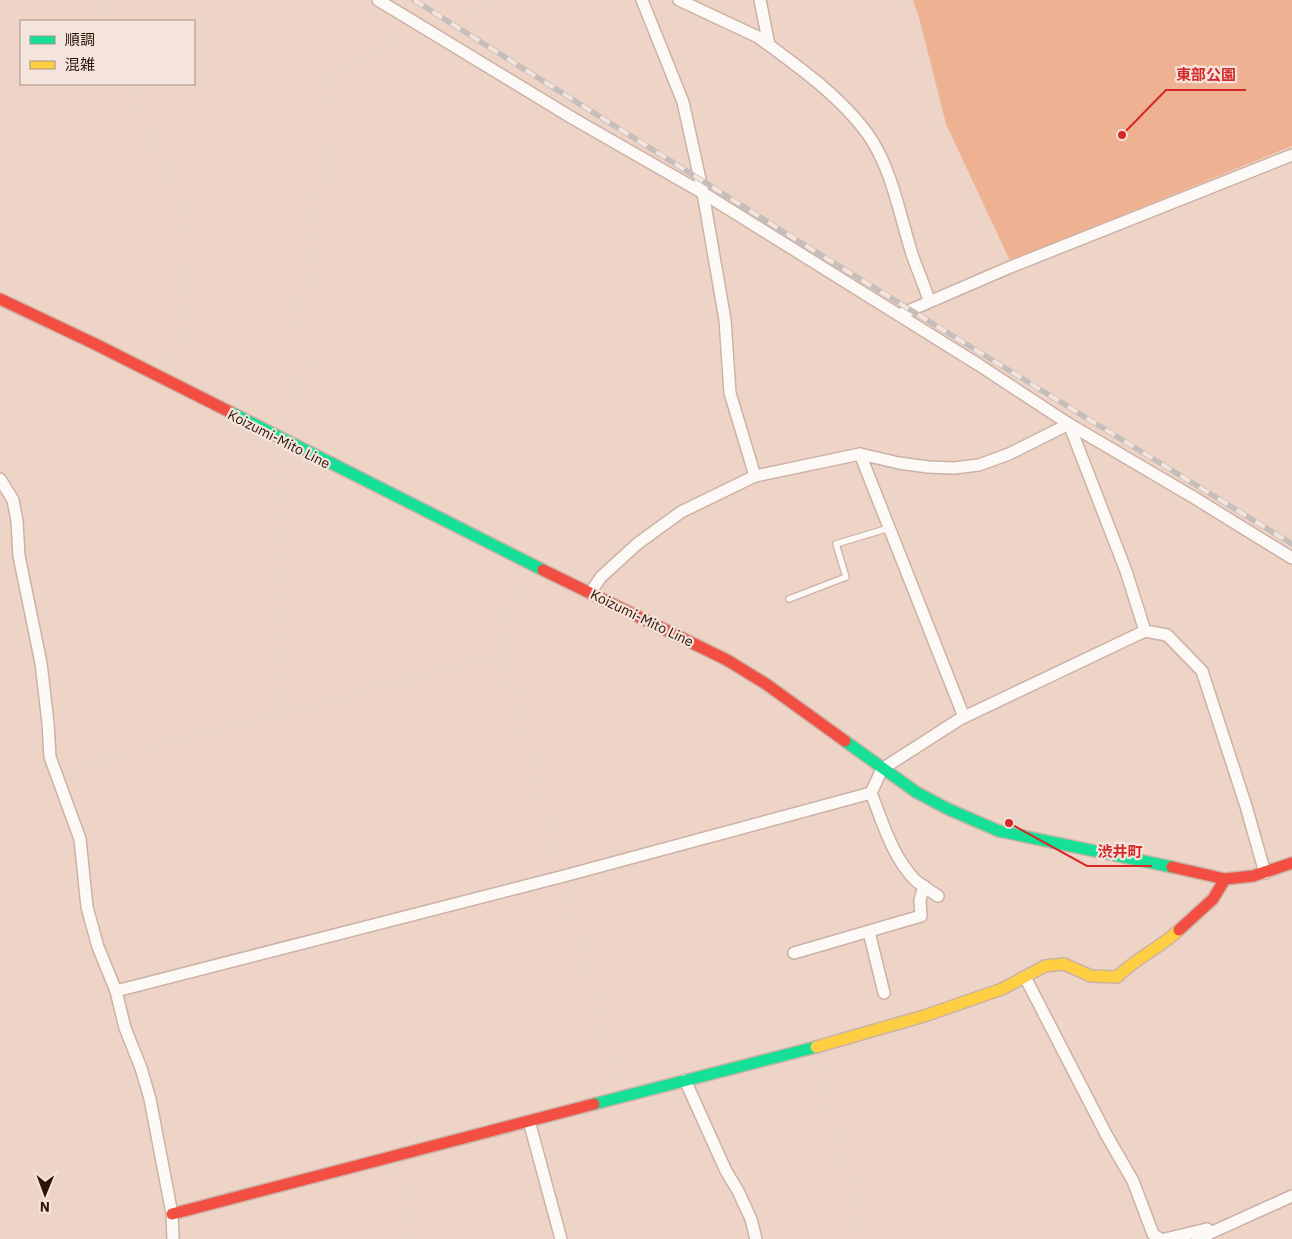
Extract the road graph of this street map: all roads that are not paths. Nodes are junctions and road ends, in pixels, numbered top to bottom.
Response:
1 (378, 0) edge
2 (642, 0) edge
3 (679, 0) edge
4 (760, 0) edge
5 (769, 45) junction
6 (1292, 155) edge
7 (703, 193) junction
8 (0, 299) edge
9 (929, 300) junction
10 (899, 315) junction
11 (1069, 424) junction
12 (860, 454) junction
13 (755, 476) junction
14 (0, 479) edge
15 (889, 528) junction
16 (1292, 558) edge
17 (590, 593) junction
18 (789, 599) dead end
19 (1145, 631) junction
20 (964, 717) junction
21 (882, 769) junction
22 (871, 793) junction
23 (1292, 863) edge
24 (1265, 873) junction
25 (1225, 879) junction
26 (924, 886) junction
27 (938, 896) dead end
28 (869, 932) junction
29 (794, 953) dead end
30 (1025, 977) junction
31 (116, 991) junction
32 (884, 992) dead end
33 (685, 1080) junction
34 (530, 1121) junction
35 (1292, 1196) edge
36 (172, 1214) junction
37 (1219, 1229) junction
38 (173, 1239) edge
39 (561, 1239) edge
40 (756, 1239) edge
41 (1160, 1239) edge
42 (1165, 1239) edge
43 (1197, 1239) edge

1 - 7 street
2 - 7 street
3 - 5 street
4 - 5 street
5 - 9 street
6 - 9 street
7 - 10 street
7 - 13 street
8 - 17 main road, Koizumi-Mito Line
9 - 10 street
10 - 11 street
11 - 12 street
11 - 16 street
11 - 19 street
12 - 13 street
12 - 15 street
13 - 17 street
14 - 31 street
15 - 18 lane
15 - 20 street
17 - 21 main road, Koizumi-Mito Line
19 - 20 street
19 - 24 street
20 - 21 street
21 - 22 street
21 - 25 main road, Koizumi-Mito Line
22 - 26 street
22 - 31 street
23 - 24 main road, Koizumi-Mito Line
24 - 25 main road, Koizumi-Mito Line
25 - 30 main road
26 - 27 street
26 - 28 street
28 - 29 street
28 - 32 street
30 - 33 main road
30 - 41 street
31 - 36 street
33 - 34 main road
33 - 40 street
34 - 36 main road
34 - 39 street
35 - 37 street
36 - 38 street
37 - 42 street
37 - 43 street

